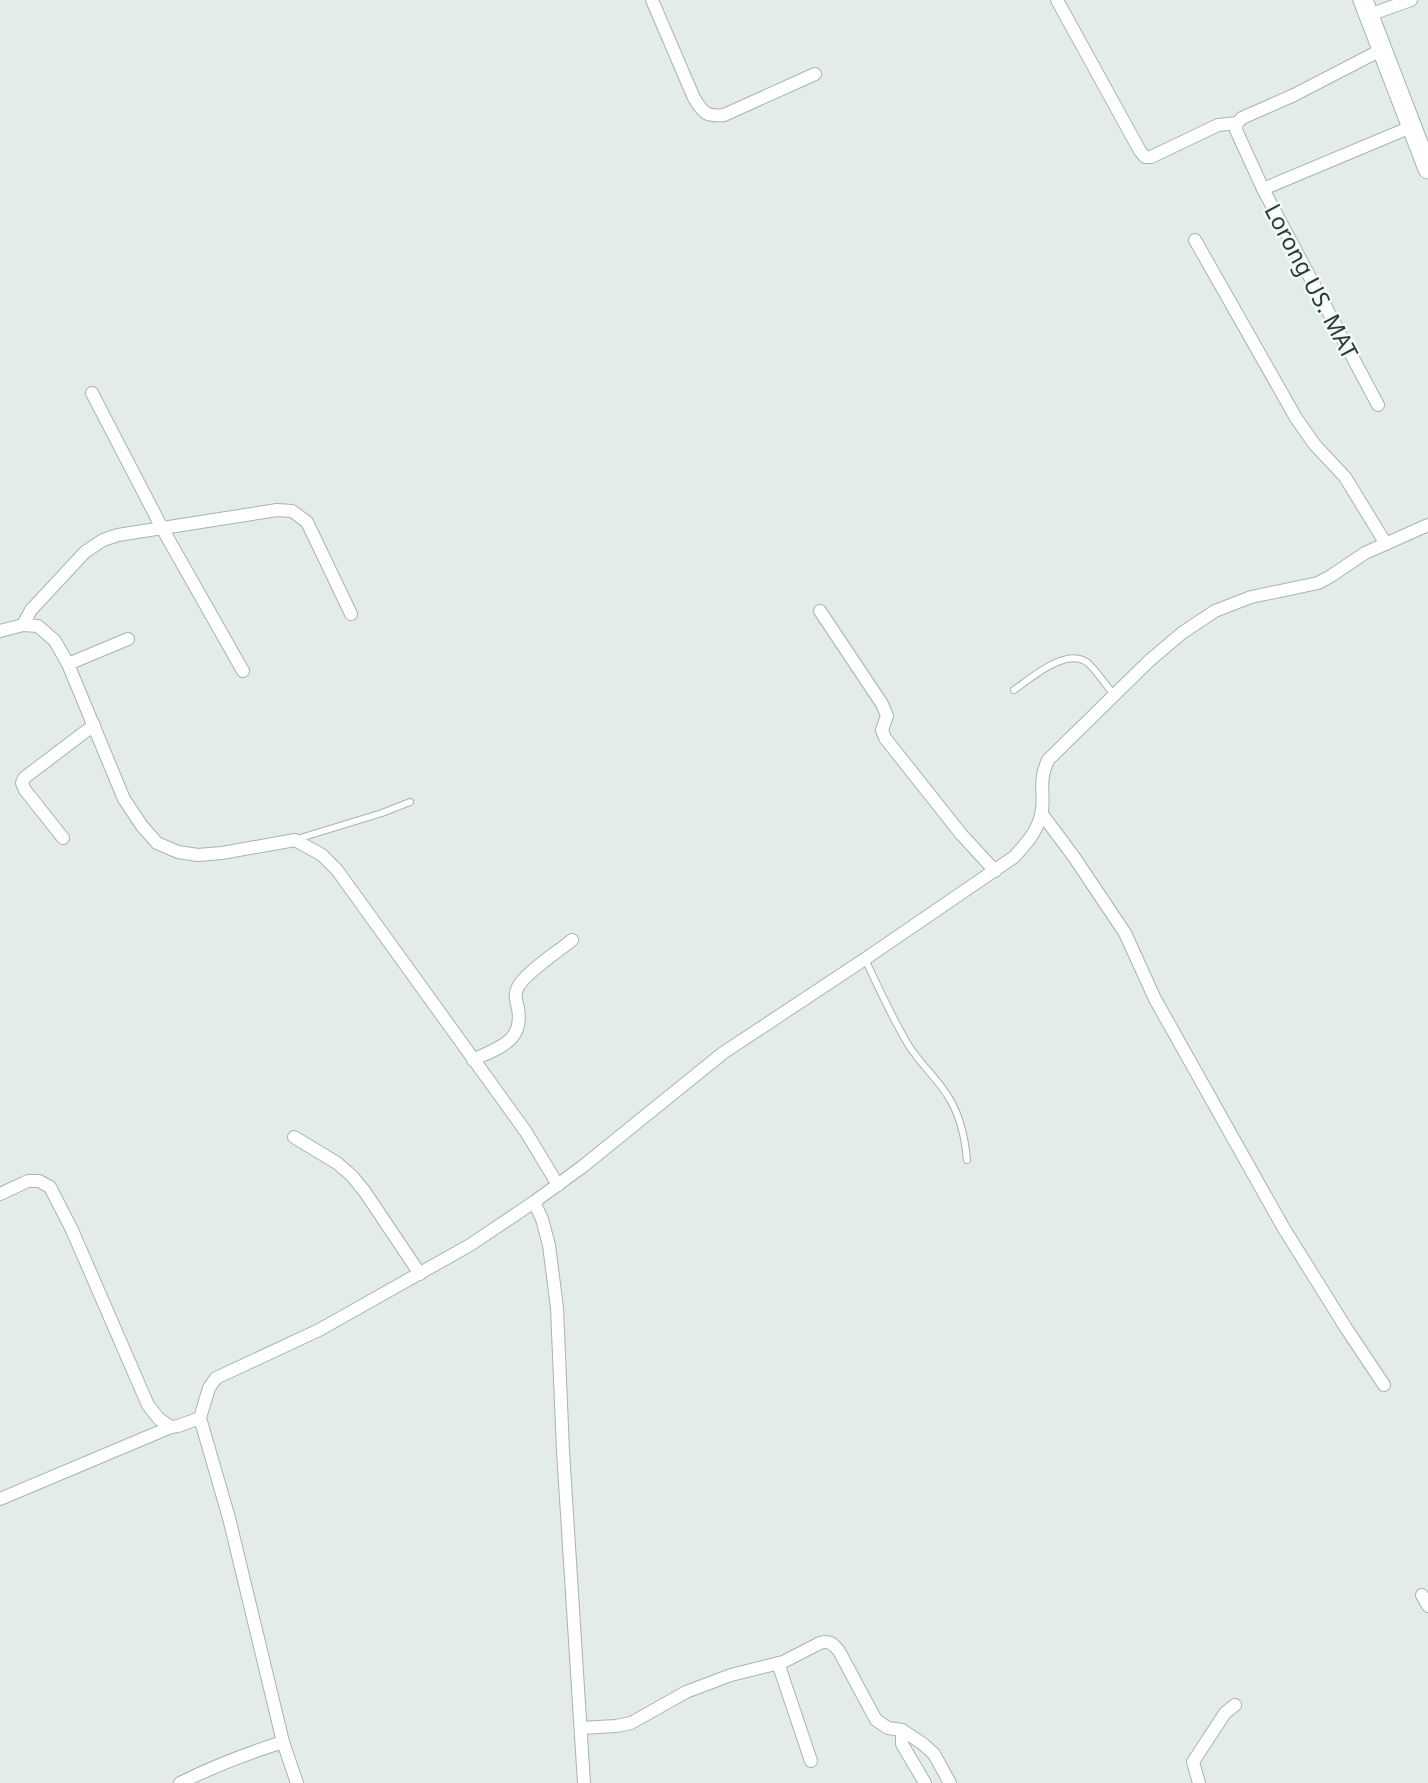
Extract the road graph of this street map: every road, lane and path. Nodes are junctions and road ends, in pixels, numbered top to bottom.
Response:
1 (652, 0) edge
2 (1057, 0) edge
3 (1411, 0) edge
4 (1366, 7) edge
5 (1381, 50) junction
6 (815, 74) dead end
7 (1237, 123) junction
8 (1411, 127) junction
9 (1428, 169) edge
10 (1263, 189) junction
11 (1195, 240) dead end
12 (92, 393) dead end
13 (1378, 405) dead end
14 (1428, 525) edge
15 (162, 528) junction
16 (1386, 544) junction
17 (820, 611) dead end
18 (351, 614) dead end
19 (23, 625) junction
20 (0, 631) edge
21 (128, 639) dead end
22 (68, 664) junction
23 (243, 671) dead end
24 (1014, 690) dead end
25 (1114, 695) junction
26 (94, 725) junction
27 (410, 802) dead end
28 (1042, 814) junction
29 (62, 838) dead end
30 (295, 840) junction
31 (995, 871) junction
32 (572, 940) dead end
33 (866, 959) junction
34 (474, 1060) junction
35 (294, 1137) dead end
36 (967, 1160) dead end
37 (558, 1185) junction
38 (0, 1194) edge
39 (534, 1202) junction
40 (420, 1274) junction
41 (1384, 1385) dead end
42 (200, 1418) junction
43 (171, 1427) junction
44 (0, 1499) edge
45 (778, 1663) junction
46 (1235, 1705) dead end
47 (581, 1728) junction
48 (902, 1730) junction
49 (283, 1742) junction
50 (811, 1762) dead end
51 (180, 1783) edge
52 (297, 1783) edge
53 (584, 1783) edge
54 (925, 1783) edge
55 (950, 1783) edge
56 (1199, 1783) edge

1 - 6 street
2 - 7 street
3 - 4 street
4 - 5 main road
5 - 7 street
5 - 8 main road
7 - 10 street
8 - 9 main road
8 - 10 street, Lorong US. MAT
10 - 13 street, Lorong US. MAT
11 - 16 street
12 - 15 street
14 - 16 street
15 - 18 street
15 - 19 street
15 - 23 street
16 - 25 street
17 - 31 street
19 - 20 street
19 - 22 street
21 - 22 street
22 - 26 street
24 - 25 lane
25 - 28 street
26 - 29 street
26 - 30 street
27 - 30 lane
28 - 31 street
28 - 41 street
30 - 34 street
31 - 33 street
32 - 34 street
33 - 36 lane
33 - 37 street
34 - 37 street
35 - 40 street
37 - 39 street
38 - 43 street
39 - 40 street
39 - 47 street
40 - 42 street
42 - 43 street
42 - 49 street
43 - 44 street
45 - 47 street
45 - 48 street
45 - 50 street
46 - 56 street
47 - 53 street
48 - 54 street
48 - 55 street
49 - 51 street
49 - 52 street

